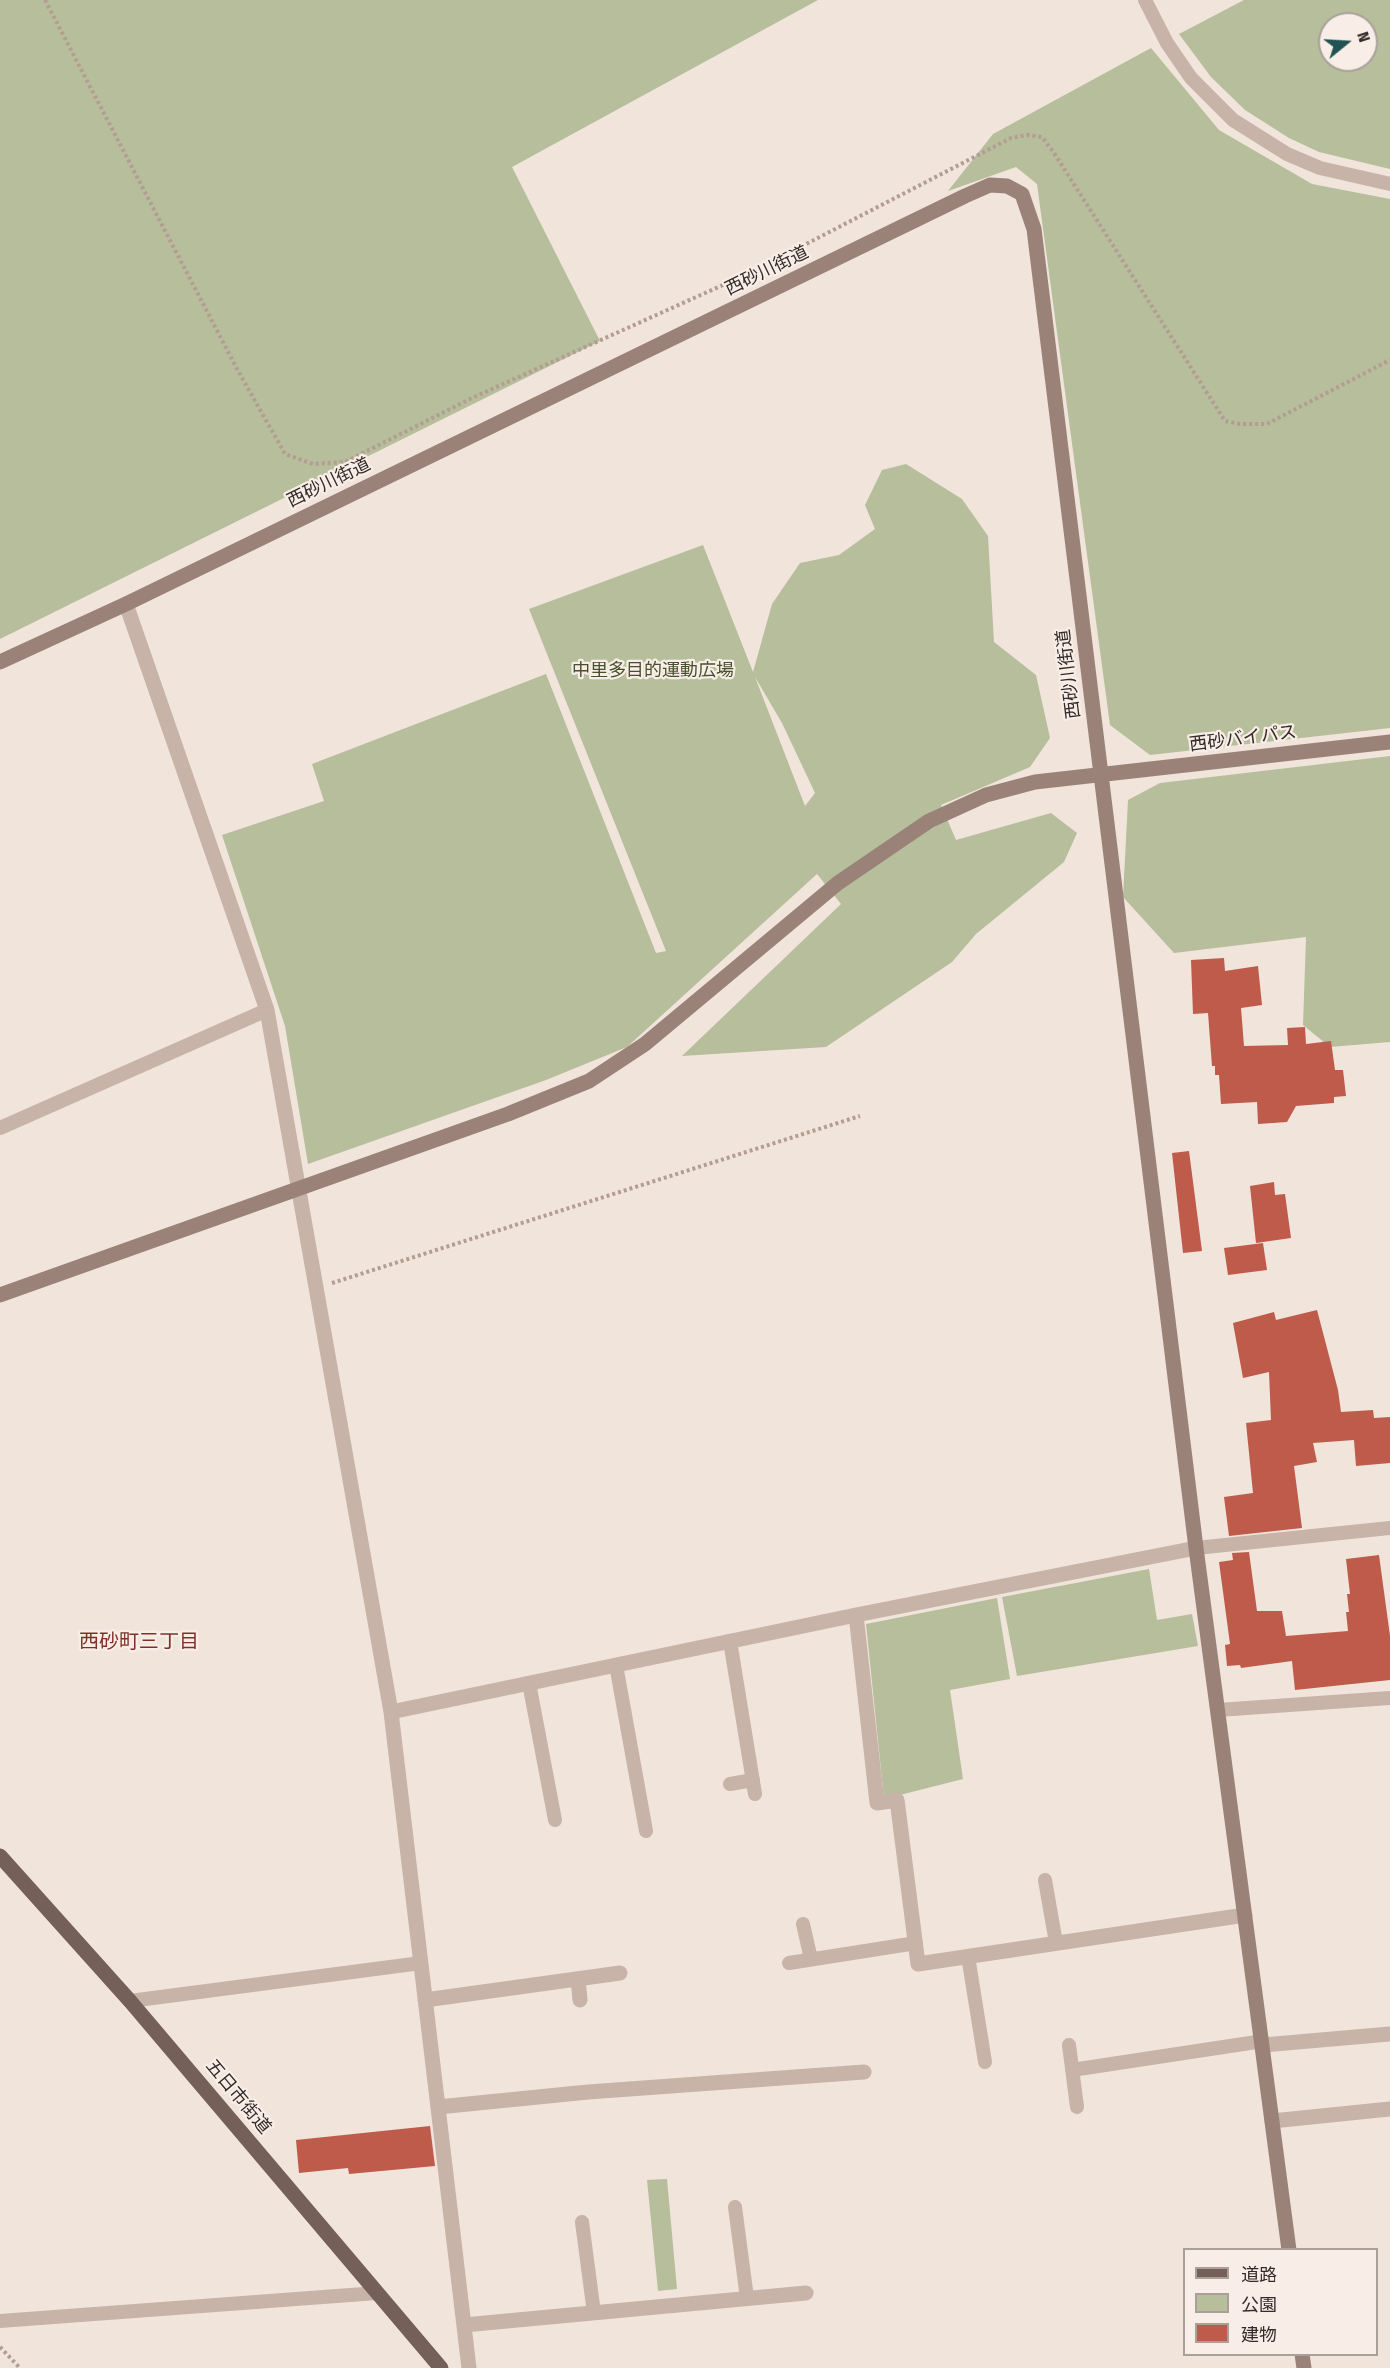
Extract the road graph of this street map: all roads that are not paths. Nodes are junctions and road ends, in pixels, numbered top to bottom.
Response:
1 (1145, 0) edge
2 (1390, 184) edge
3 (126, 603) junction
4 (0, 662) edge
5 (1390, 742) edge
6 (1101, 775) junction
7 (267, 1010) junction
8 (0, 1128) edge
9 (298, 1187) junction
10 (0, 1295) edge
11 (1390, 1528) edge
12 (1196, 1548) junction
13 (856, 1615) junction
14 (730, 1641) junction
15 (616, 1665) junction
16 (529, 1683) junction
17 (1390, 1698) edge
18 (1218, 1710) junction
19 (391, 1712) junction
20 (753, 1780) junction
21 (730, 1784) dead end
22 (755, 1794) dead end
23 (555, 1820) dead end
24 (646, 1831) dead end
25 (0, 1856) edge
26 (7, 1870) edge
27 (1045, 1880) dead end
28 (1245, 1915) junction
29 (803, 1924) dead end
30 (916, 1943) junction
31 (1056, 1943) junction
32 (968, 1956) junction
33 (811, 1959) junction
34 (421, 1963) junction
35 (789, 1963) dead end
36 (620, 1973) dead end
37 (578, 1979) junction
38 (425, 2000) junction
39 (580, 2000) dead end
40 (130, 2001) junction
41 (1390, 2034) edge
42 (1263, 2043) junction
43 (1069, 2045) dead end
44 (985, 2062) dead end
45 (1072, 2070) junction
46 (864, 2072) dead end
47 (438, 2107) junction
48 (1077, 2107) dead end
49 (1390, 2109) edge
50 (1272, 2121) junction
51 (735, 2207) dead end
52 (582, 2222) dead end
53 (1289, 2248) edge
54 (377, 2293) junction
55 (806, 2293) dead end
56 (747, 2298) junction
57 (594, 2313) junction
58 (0, 2321) edge
59 (464, 2325) junction
60 (441, 2368) edge
61 (469, 2368) edge

1 - 2 lane
3 - 4 street, 西砂川街道
3 - 6 street, 西砂川街道
3 - 7 street
5 - 6 street, 西砂バイパス
6 - 9 street, 西砂バイパス
6 - 12 street, 西砂川街道
7 - 8 lane
7 - 9 street
9 - 10 street, 西砂バイパス
9 - 19 street
11 - 12 lane
12 - 13 street
12 - 18 street, 西砂川街道
13 - 14 street
13 - 30 street
14 - 15 street
14 - 20 lane
15 - 16 street
15 - 24 lane
16 - 19 street
16 - 23 lane
17 - 18 lane
18 - 28 street, 西砂川街道
19 - 34 street
20 - 21 lane
20 - 22 lane
25 - 26 main road, 五日市街道
26 - 40 main road, 五日市街道
27 - 31 lane
28 - 31 street
28 - 42 street, 西砂川街道
29 - 33 lane
30 - 32 street
30 - 33 lane
31 - 32 street
32 - 44 lane
33 - 35 lane
34 - 38 street
34 - 40 lane
36 - 37 street
37 - 38 street
37 - 39 street
38 - 47 street
40 - 54 main road, 五日市街道
41 - 42 street
42 - 45 lane
42 - 50 street, 西砂川街道
43 - 45 lane
45 - 48 lane
46 - 47 street
47 - 59 street
49 - 50 street
50 - 53 street, 西砂川街道
51 - 56 lane
52 - 57 lane
54 - 58 lane
54 - 60 main road, 五日市街道
55 - 56 street
56 - 57 street
57 - 59 street
59 - 61 street

